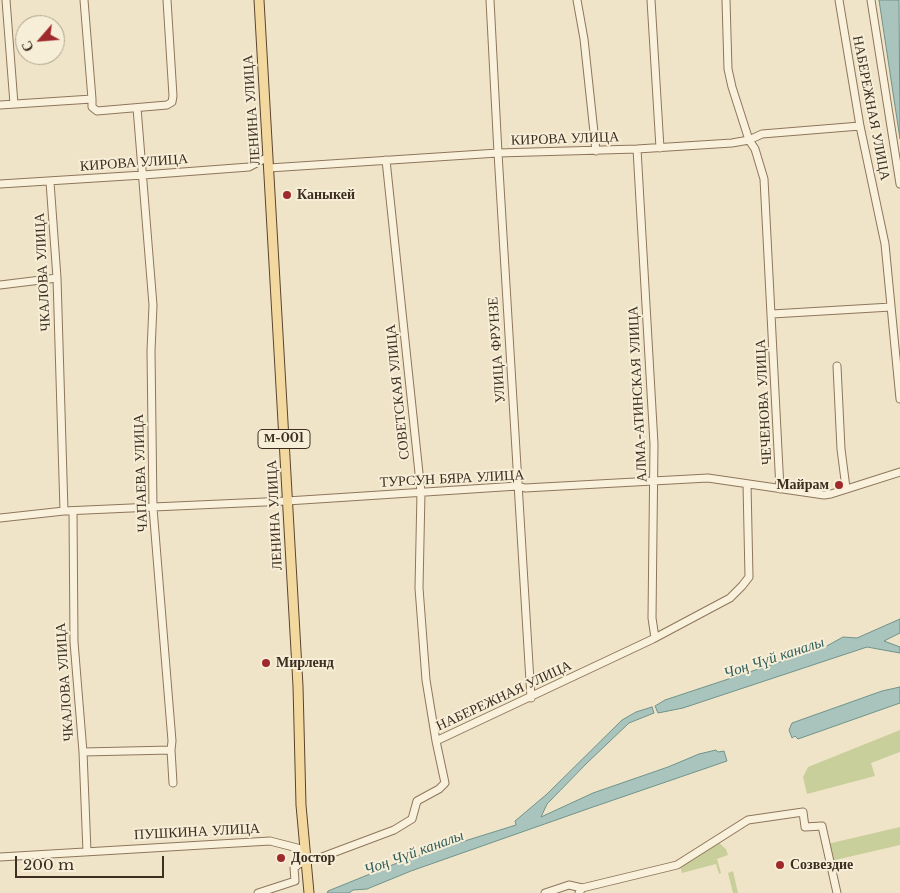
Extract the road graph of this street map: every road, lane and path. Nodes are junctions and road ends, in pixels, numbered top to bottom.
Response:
1 (6, 0) edge
2 (84, 0) edge
3 (166, 0) edge
4 (259, 0) edge
5 (490, 0) edge
6 (577, 0) edge
7 (650, 0) edge
8 (726, 0) edge
9 (839, 0) edge
10 (871, 0) edge
11 (92, 100) junction
12 (14, 104) junction
13 (0, 105) edge
14 (137, 108) junction
15 (860, 126) junction
16 (749, 140) junction
17 (660, 148) junction
18 (637, 149) junction
19 (596, 150) junction
20 (498, 154) junction
21 (268, 157) junction
22 (386, 160) junction
23 (269, 168) junction
24 (143, 175) junction
25 (50, 182) junction
26 (0, 184) edge
27 (900, 184) edge
28 (57, 278) junction
29 (0, 285) edge
30 (891, 307) junction
31 (772, 314) junction
32 (837, 366) dead end
33 (900, 400) edge
34 (900, 472) edge
35 (655, 480) junction
36 (747, 484) junction
37 (518, 486) junction
38 (846, 488) junction
39 (780, 489) junction
40 (421, 492) junction
41 (288, 500) junction
42 (153, 508) junction
43 (64, 511) junction
44 (73, 511) junction
45 (0, 518) edge
46 (655, 638) junction
47 (531, 698) junction
48 (436, 741) junction
49 (171, 750) junction
50 (83, 752) junction
51 (173, 784) dead end
52 (87, 852) junction
53 (305, 854) junction
54 (0, 857) edge
55 (322, 857) dead end
56 (579, 889) edge
57 (258, 893) edge
58 (309, 893) edge
59 (545, 893) edge
60 (837, 893) edge

1 - 12 street
2 - 11 street
3 - 14 street
4 - 21 main road, ЛЕНИНА УЛИЦА / М-001
5 - 20 street, УЛИЦА ФРУНЗЕ
6 - 19 street
7 - 17 street
8 - 16 street, ЧЕЧЕНОВА УЛИЦА
9 - 15 street, НАБЕРЕЖНАЯ УЛИЦА
10 - 27 street
11 - 12 street
11 - 14 street
12 - 13 street
14 - 24 street, ЧАПАЕВА УЛИЦА
15 - 16 street, КИРОВА УЛИЦА
15 - 30 street, НАБЕРЕЖНАЯ УЛИЦА
16 - 17 street, КИРОВА УЛИЦА
16 - 31 street, ЧЕЧЕНОВА УЛИЦА
17 - 18 street, КИРОВА УЛИЦА
18 - 19 street, КИРОВА УЛИЦА
18 - 35 street, АЛМА-АТИНСКАЯ УЛИЦА
19 - 20 street, КИРОВА УЛИЦА
20 - 22 street, КИРОВА УЛИЦА
20 - 37 street, УЛИЦА ФРУНЗЕ
21 - 23 main road, ЛЕНИНА УЛИЦА / М-001
21 - 24 street, КИРОВА УЛИЦА
22 - 23 street, КИРОВА УЛИЦА
22 - 40 street, СОВЕТСКАЯ УЛИЦА
23 - 41 main road, ЛЕНИНА УЛИЦА / М-001
24 - 25 street, КИРОВА УЛИЦА
24 - 42 street, ЧАПАЕВА УЛИЦА
25 - 26 street, КИРОВА УЛИЦА
25 - 28 street, ЧКАЛОВА УЛИЦА
28 - 29 street
28 - 43 street, ЧКАЛОВА УЛИЦА
30 - 31 street
30 - 33 street, НАБЕРЕЖНАЯ УЛИЦА
31 - 39 street, ЧЕЧЕНОВА УЛИЦА
32 - 38 street
34 - 38 street, ТУРСУН БЯРА УЛИЦА
35 - 36 street, ТУРСУН БЯРА УЛИЦА
35 - 37 street, ТУРСУН БЯРА УЛИЦА
35 - 46 street, АЛМА-АТИНСКАЯ УЛИЦА
36 - 39 street, ТУРСУН БЯРА УЛИЦА
36 - 46 street, НАБЕРЕЖНАЯ УЛИЦА
37 - 40 street, ТУРСУН БЯРА УЛИЦА
37 - 47 street, УЛИЦА ФРУНЗЕ
38 - 39 street, ТУРСУН БЯРА УЛИЦА
40 - 41 street, ТУРСУН БЯРА УЛИЦА
40 - 48 street, СОВЕТСКАЯ УЛИЦА
41 - 42 street, ТУРСУН БЯРА УЛИЦА
41 - 53 main road, ЛЕНИНА УЛИЦА / М-001
42 - 44 street, ТУРСУН БЯРА УЛИЦА
42 - 49 street, ЧАПАЕВА УЛИЦА
43 - 44 street, ТУРСУН БЯРА УЛИЦА
43 - 45 street, ТУРСУН БЯРА УЛИЦА
44 - 50 street, ЧКАЛОВА УЛИЦА
46 - 47 street, НАБЕРЕЖНАЯ УЛИЦА
47 - 48 street, НАБЕРЕЖНАЯ УЛИЦА
48 - 55 street, НАБЕРЕЖНАЯ УЛИЦА
49 - 50 street
49 - 51 street, ЧАПАЕВА УЛИЦА
50 - 52 street, ЧКАЛОВА УЛИЦА
52 - 53 street, ПУШКИНА УЛИЦА
52 - 54 street, ПУШКИНА УЛИЦА
53 - 57 street
53 - 58 main road, ЛЕНИНА УЛИЦА / М-001
56 - 59 street
56 - 60 street

